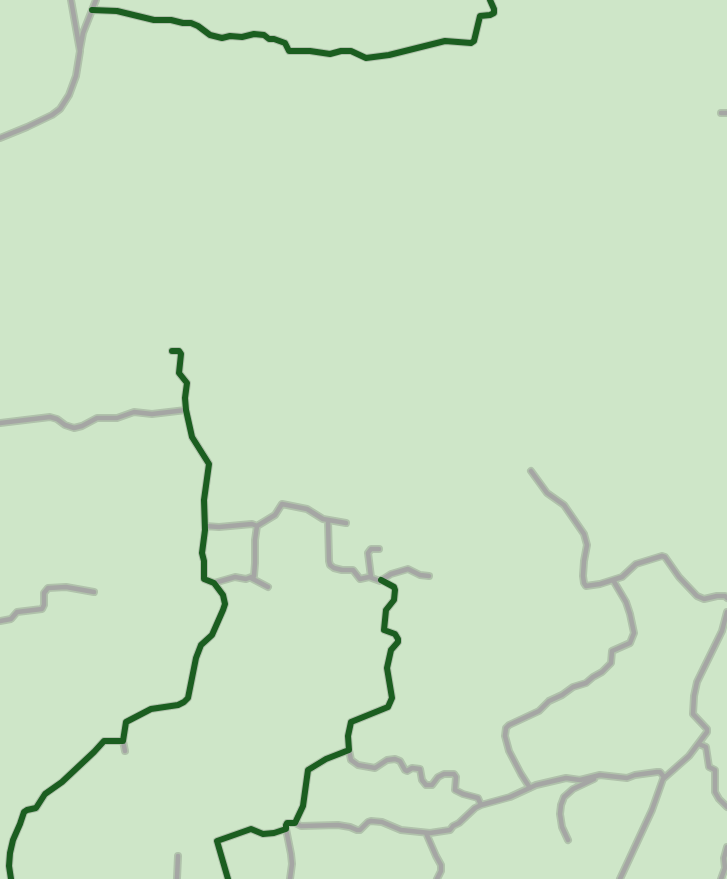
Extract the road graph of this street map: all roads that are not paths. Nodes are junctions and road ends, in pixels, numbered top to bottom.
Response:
1 (71, 0) edge
2 (96, 0) edge
3 (490, 0) edge
4 (92, 10) junction
5 (80, 51) junction
6 (0, 138) edge
7 (172, 351) dead end
8 (186, 410) junction
9 (0, 423) edge
10 (531, 471) dead end
11 (328, 520) junction
12 (346, 523) dead end
13 (205, 526) junction
14 (257, 526) junction
15 (379, 549) dead end
16 (429, 576) dead end
17 (371, 577) junction
18 (251, 578) junction
19 (381, 580) junction
20 (613, 580) junction
21 (214, 583) junction
22 (268, 587) dead end
23 (94, 592) dead end
24 (727, 598) edge
25 (727, 612) edge
26 (0, 621) edge
27 (123, 741) junction
28 (699, 744) junction
29 (349, 750) junction
30 (125, 751) dead end
31 (602, 776) junction
32 (664, 777) junction
33 (530, 788) junction
34 (480, 802) junction
35 (727, 807) edge
36 (295, 823) junction
37 (286, 829) junction
38 (426, 833) junction
39 (568, 840) dead end
40 (727, 847) edge
41 (178, 856) dead end
42 (724, 878) edge
43 (11, 879) edge
44 (177, 879) edge
45 (228, 879) edge
46 (290, 879) edge
47 (437, 879) edge
48 (620, 879) edge

1 - 5 street
2 - 4 street
3 - 4 street
4 - 5 street
5 - 6 street
7 - 8 street
8 - 9 street
8 - 13 street
10 - 20 street
11 - 12 street
11 - 14 street
11 - 17 street
13 - 14 street
13 - 21 street
14 - 18 street
15 - 17 street
16 - 19 street
17 - 19 street
18 - 21 street
18 - 22 street
19 - 29 street
20 - 24 street
20 - 33 street
21 - 27 street
23 - 26 street
25 - 28 street
27 - 30 street
27 - 43 street
28 - 32 street
28 - 35 street
29 - 34 street
29 - 36 street
31 - 32 street
31 - 33 street
31 - 39 street
32 - 48 street
33 - 34 street
34 - 38 street
36 - 37 street
36 - 38 street
37 - 45 street
37 - 46 street
38 - 47 street
40 - 42 street
41 - 44 street

